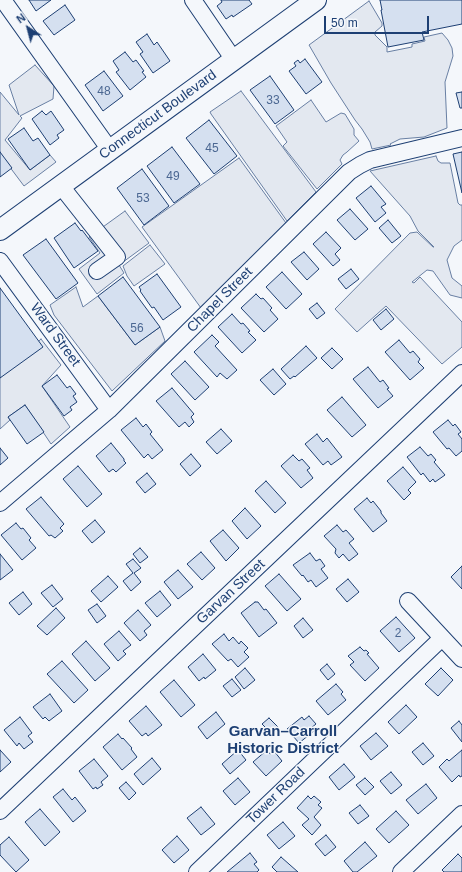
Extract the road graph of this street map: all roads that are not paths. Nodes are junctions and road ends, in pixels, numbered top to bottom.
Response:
1 (3, 0) edge
2 (192, 0) edge
3 (316, 0) edge
4 (234, 60) junction
5 (462, 138) edge
6 (110, 150) junction
7 (61, 186) junction
8 (0, 230) edge
9 (0, 261) edge
10 (97, 271) dead end
11 (462, 373) edge
12 (109, 410) junction
13 (0, 503) edge
14 (408, 601) dead end
15 (442, 638) junction
16 (462, 659) edge
17 (0, 811) edge
18 (462, 814) edge
19 (197, 872) edge
20 (401, 872) edge

1 - 6 street
2 - 4 street
3 - 4 main road, Connecticut Boulevard
4 - 6 main road, Connecticut Boulevard
5 - 12 street, Chapel Street
6 - 7 main road, Connecticut Boulevard
7 - 8 main road, Connecticut Boulevard
7 - 10 street
9 - 12 street, Ward Street
11 - 17 street, Garvan Street
12 - 13 street, Chapel Street
14 - 15 street
15 - 16 street
15 - 19 street, Tower Road
18 - 20 street

